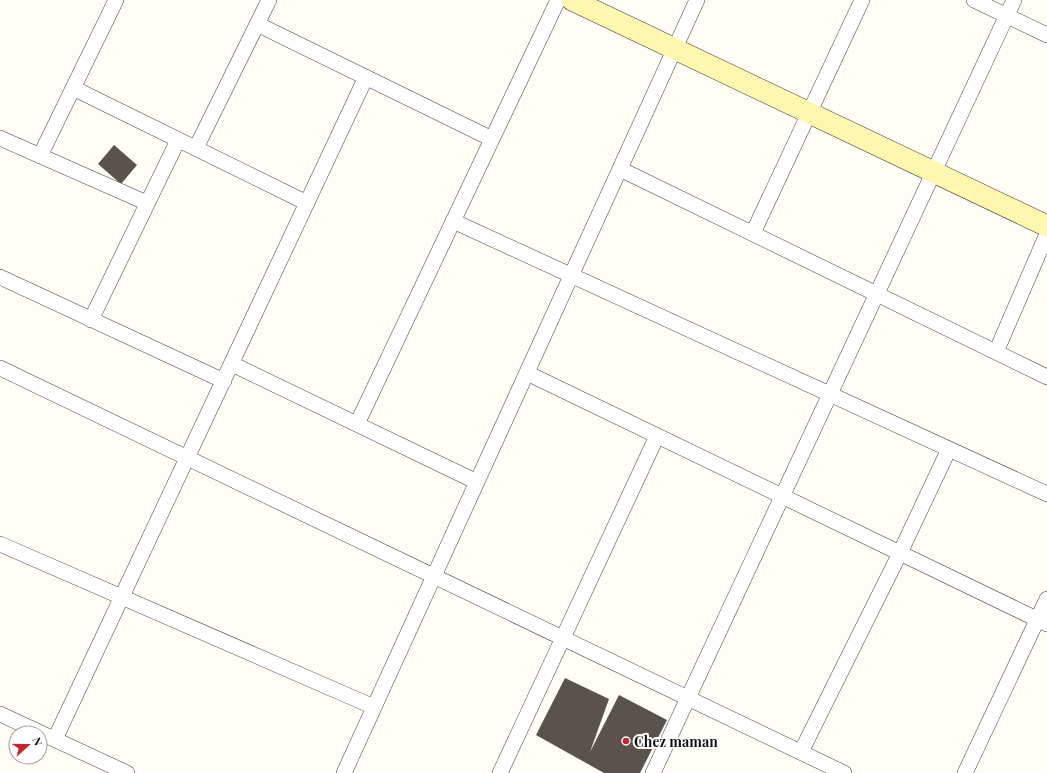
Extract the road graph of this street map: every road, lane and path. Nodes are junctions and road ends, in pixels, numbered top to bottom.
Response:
1 (116, 0) edge
2 (269, 0) edge
3 (558, 0) edge
4 (572, 0) edge
5 (697, 0) edge
6 (862, 0) edge
7 (974, 0) edge
8 (1014, 0) edge
9 (1007, 16) junction
10 (257, 24) junction
11 (1047, 35) edge
12 (675, 49) junction
13 (366, 77) junction
14 (73, 88) junction
15 (809, 113) junction
16 (0, 138) edge
17 (492, 139) junction
18 (178, 140) junction
19 (196, 148) junction
20 (40, 156) junction
21 (620, 169) junction
22 (934, 172) junction
23 (147, 203) junction
24 (307, 203) junction
25 (453, 221) junction
26 (1047, 226) edge
27 (753, 233) junction
28 (1047, 234) edge
29 (572, 275) junction
30 (0, 277) edge
31 (877, 294) junction
32 (91, 320) junction
33 (996, 352) junction
34 (232, 364) junction
35 (0, 368) edge
36 (527, 373) junction
37 (1047, 377) edge
38 (224, 381) junction
39 (830, 394) junction
40 (357, 424) junction
41 (657, 436) junction
42 (949, 449) junction
43 (188, 458) junction
44 (477, 482) junction
45 (1047, 494) edge
46 (782, 496) junction
47 (0, 544) edge
48 (900, 553) junction
49 (434, 576) junction
50 (122, 597) junction
51 (1047, 600) edge
52 (1042, 622) edge
53 (563, 638) junction
54 (688, 698) junction
55 (374, 707) junction
56 (0, 714) edge
57 (55, 740) junction
58 (801, 752) junction
59 (127, 773) edge
60 (344, 773) edge
61 (500, 773) edge
62 (653, 773) edge
63 (844, 773) edge
64 (965, 773) edge

1 - 14 street
2 - 10 street
3 - 17 street
4 - 12 street
5 - 12 street
6 - 15 street
7 - 9 street
8 - 9 street
9 - 11 street
9 - 22 street
10 - 13 street
10 - 19 street
12 - 15 street
12 - 21 street
13 - 17 street
13 - 24 street
14 - 18 street
14 - 20 street
15 - 22 street
15 - 27 street
16 - 20 street
17 - 25 street
18 - 19 street
18 - 23 street
19 - 24 street
20 - 23 street
21 - 27 street
21 - 29 street
22 - 26 street
22 - 31 street
23 - 32 street
24 - 34 street
25 - 29 street
25 - 40 street
27 - 31 street
28 - 33 street
29 - 36 street
29 - 39 street
30 - 32 street
31 - 33 street
31 - 39 street
32 - 38 street
33 - 37 street
34 - 38 street
34 - 40 street
35 - 43 street
36 - 41 street
36 - 44 street
38 - 43 street
39 - 42 street
39 - 46 street
40 - 44 street
41 - 46 street
41 - 53 street
42 - 45 street
42 - 48 street
43 - 49 street
43 - 50 street
44 - 49 street
46 - 48 street
46 - 54 street
47 - 50 street
48 - 52 street
48 - 58 street
49 - 53 street
49 - 55 street
50 - 55 street
50 - 57 street
51 - 52 street
52 - 64 street
53 - 54 street
53 - 61 street
54 - 58 street
54 - 62 street
55 - 60 street
56 - 57 street
57 - 59 street
58 - 63 street

